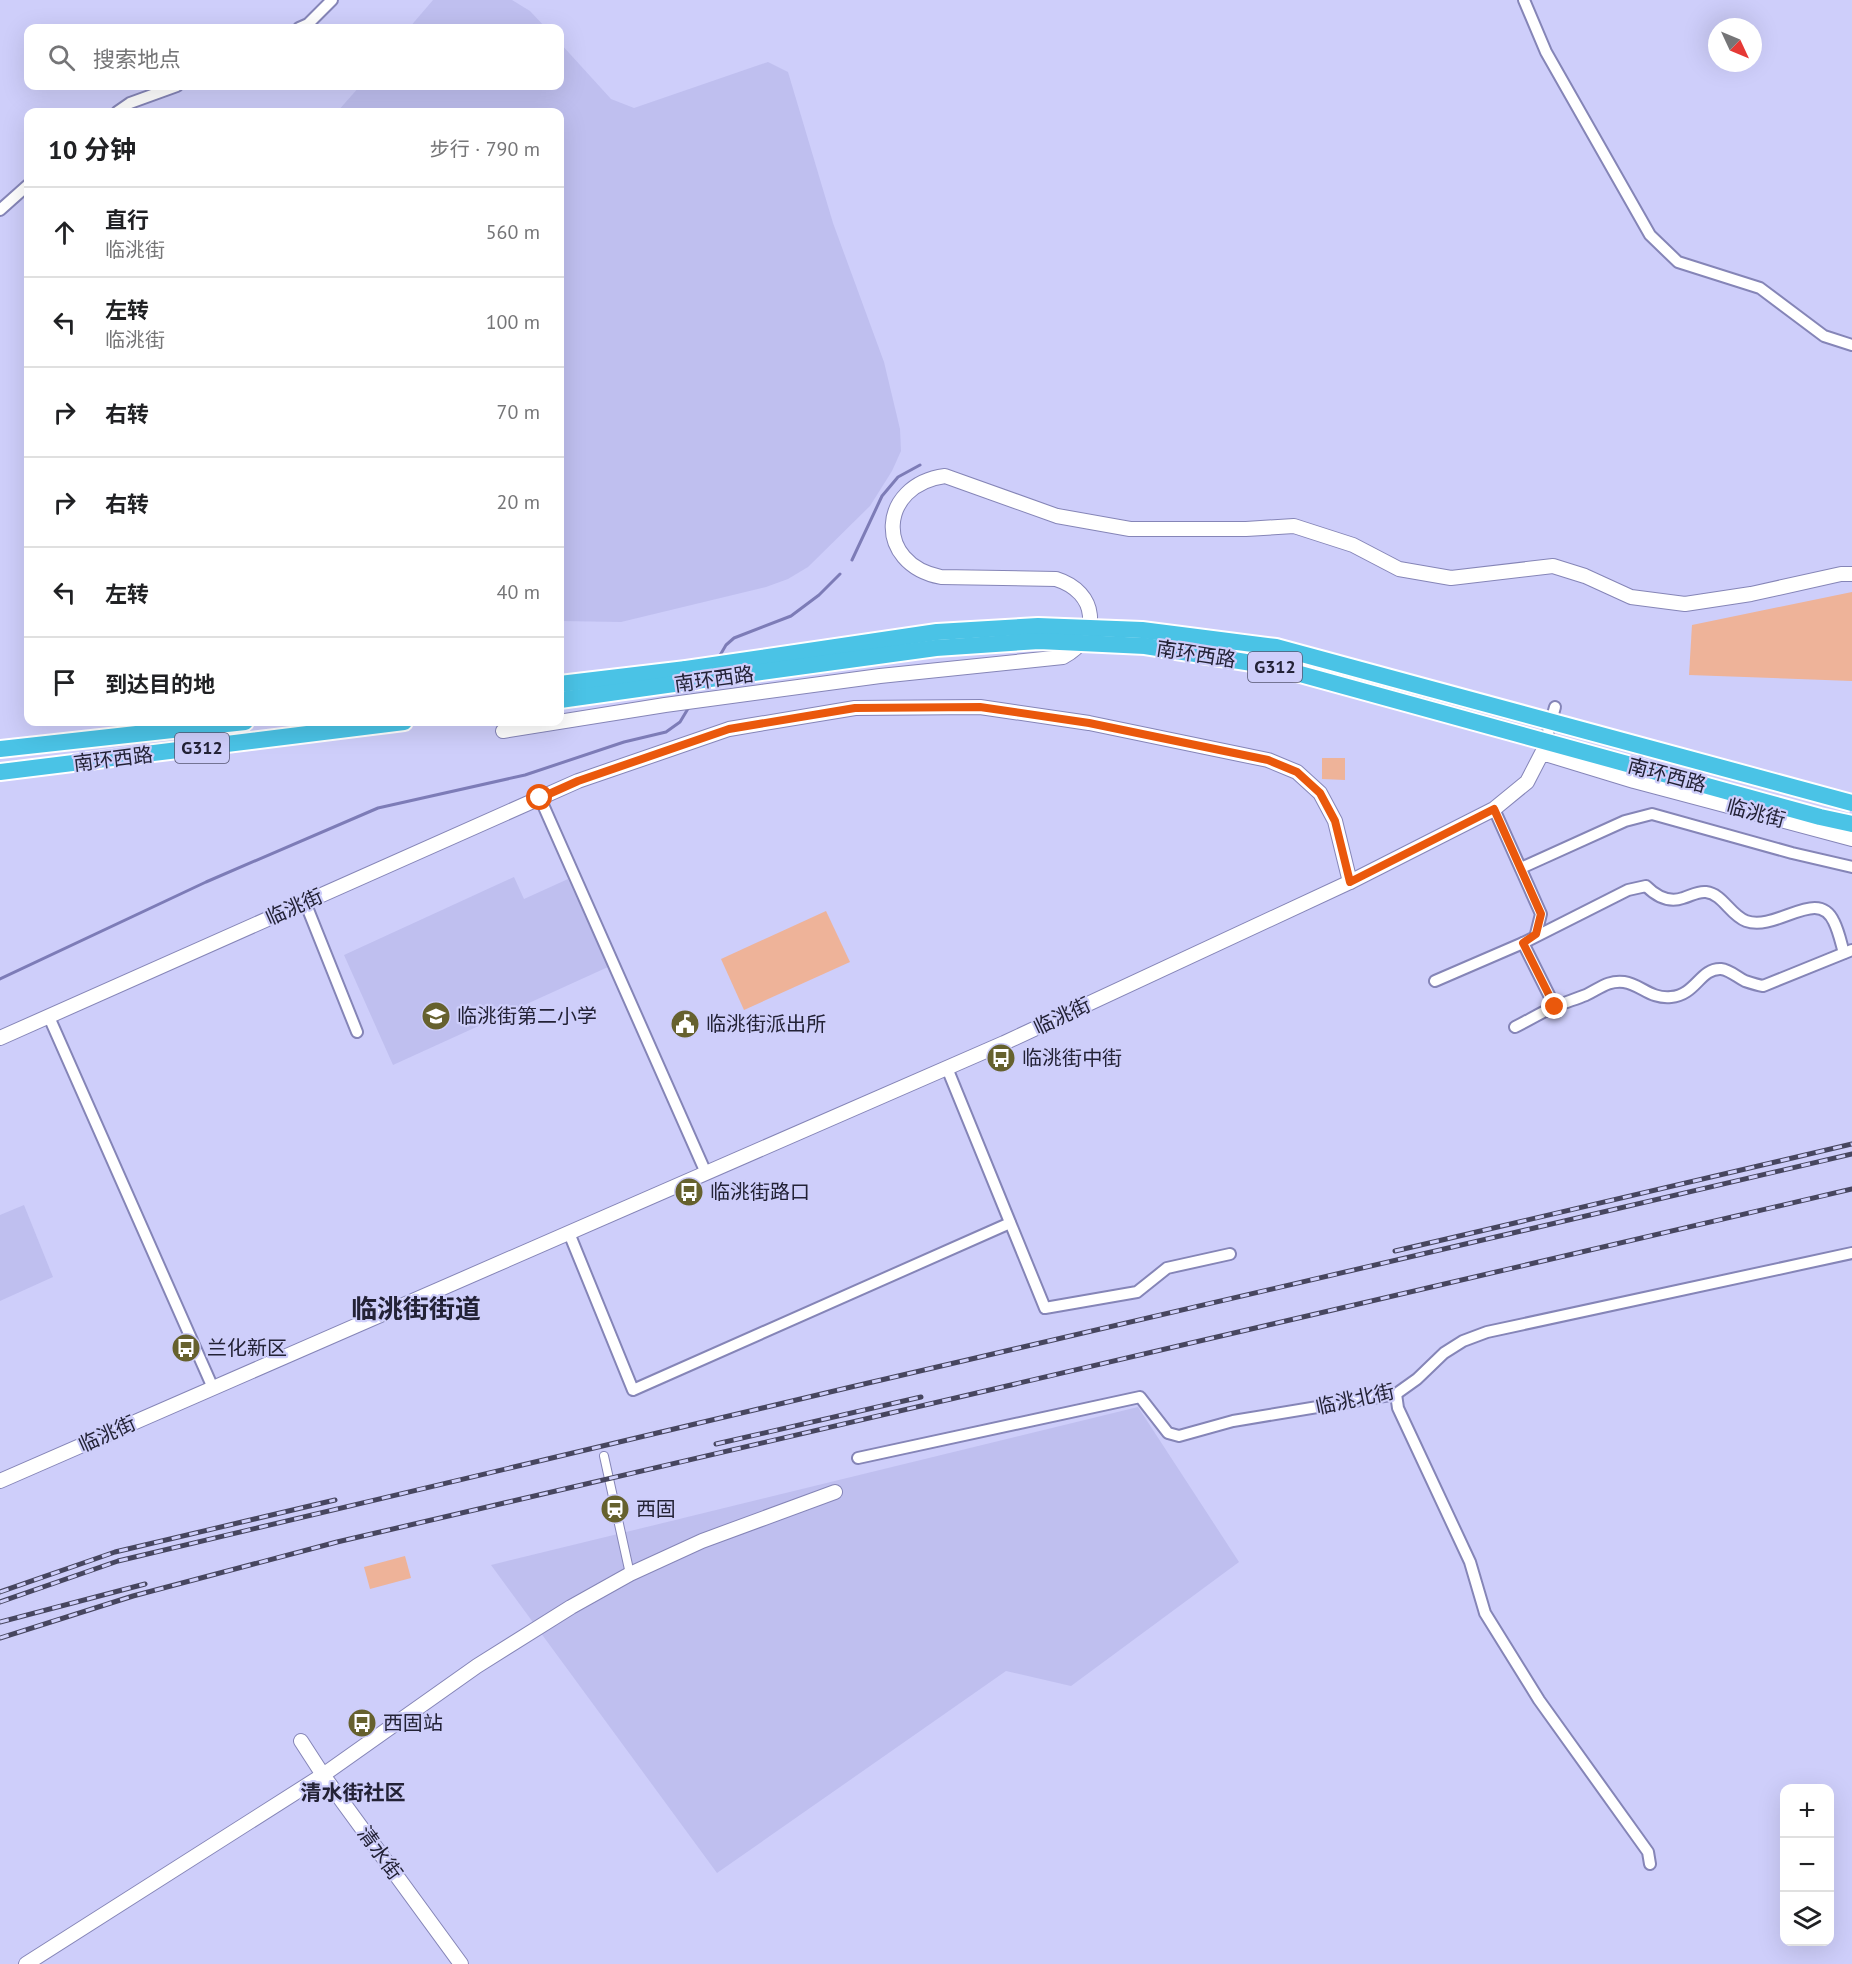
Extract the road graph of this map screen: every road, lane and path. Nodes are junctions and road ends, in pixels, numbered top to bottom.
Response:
1 (333, 0) edge
2 (1524, 0) edge
3 (308, 24) edge
4 (167, 90) edge
5 (124, 108) edge
6 (24, 189) edge
7 (0, 210) edge
8 (1852, 345) edge
9 (1852, 574) edge
10 (683, 676) junction
11 (564, 684) edge
12 (564, 699) edge
13 (1554, 707) dead end
14 (564, 721) edge
15 (209, 726) edge
16 (372, 726) edge
17 (534, 726) edge
18 (503, 731) dead end
19 (0, 749) edge
20 (1542, 753) junction
21 (0, 772) edge
22 (540, 798) junction
23 (1852, 802) edge
24 (1494, 809) junction
25 (1852, 824) edge
26 (1852, 839) edge
27 (1852, 867) edge
28 (1521, 868) junction
29 (1350, 882) junction
30 (305, 902) junction
31 (1536, 934) junction
32 (1523, 943) junction
33 (1848, 951) edge
34 (1434, 981) dead end
35 (1555, 1007) junction
36 (49, 1017) junction
37 (1515, 1027) dead end
38 (357, 1032) dead end
39 (0, 1038) edge
40 (947, 1068) junction
41 (705, 1173) junction
42 (1010, 1223) junction
43 (569, 1233) junction
44 (1852, 1253) edge
45 (1230, 1254) dead end
46 (213, 1388) junction
47 (1396, 1394) junction
48 (604, 1456) dead end
49 (858, 1458) dead end
50 (0, 1481) edge
51 (835, 1492) dead end
52 (630, 1574) junction
53 (301, 1741) dead end
54 (323, 1775) junction
55 (1650, 1864) dead end
56 (26, 1964) edge
57 (461, 1964) edge

1 - 3 street
2 - 8 street
4 - 5 street
6 - 7 street
9 - 14 street
10 - 11 highway, 南环西路 / G312
10 - 12 highway, 南环西路 / G312
10 - 23 highway, 南环西路 / G312, bridge
10 - 25 highway, 南环西路 / G312, bridge
13 - 20 street
15 - 19 highway, 南环西路 / G312
16 - 21 highway, 南环西路 / G312
17 - 18 street
20 - 24 street, 临洮街
20 - 26 street, 临洮街
22 - 29 street, 临洮街
22 - 30 street, 临洮街
22 - 41 street
24 - 28 street
24 - 29 street, 临洮街
27 - 28 street
28 - 31 street
29 - 40 street, 临洮街
30 - 36 street, 临洮街
30 - 38 street
31 - 32 street
31 - 33 street
32 - 34 street
32 - 35 street
33 - 35 street
35 - 37 street
36 - 39 street, 临洮街
36 - 46 street
40 - 41 street, 临洮街
40 - 42 street
41 - 43 street, 临洮街
42 - 43 street
42 - 45 street
43 - 46 street, 临洮街
44 - 47 street, 临洮北街
46 - 50 street, 临洮街
47 - 49 street, 临洮北街
47 - 55 street
48 - 52 street
51 - 52 street
52 - 54 street
53 - 54 street, 清水街
54 - 56 street
54 - 57 street, 清水街

